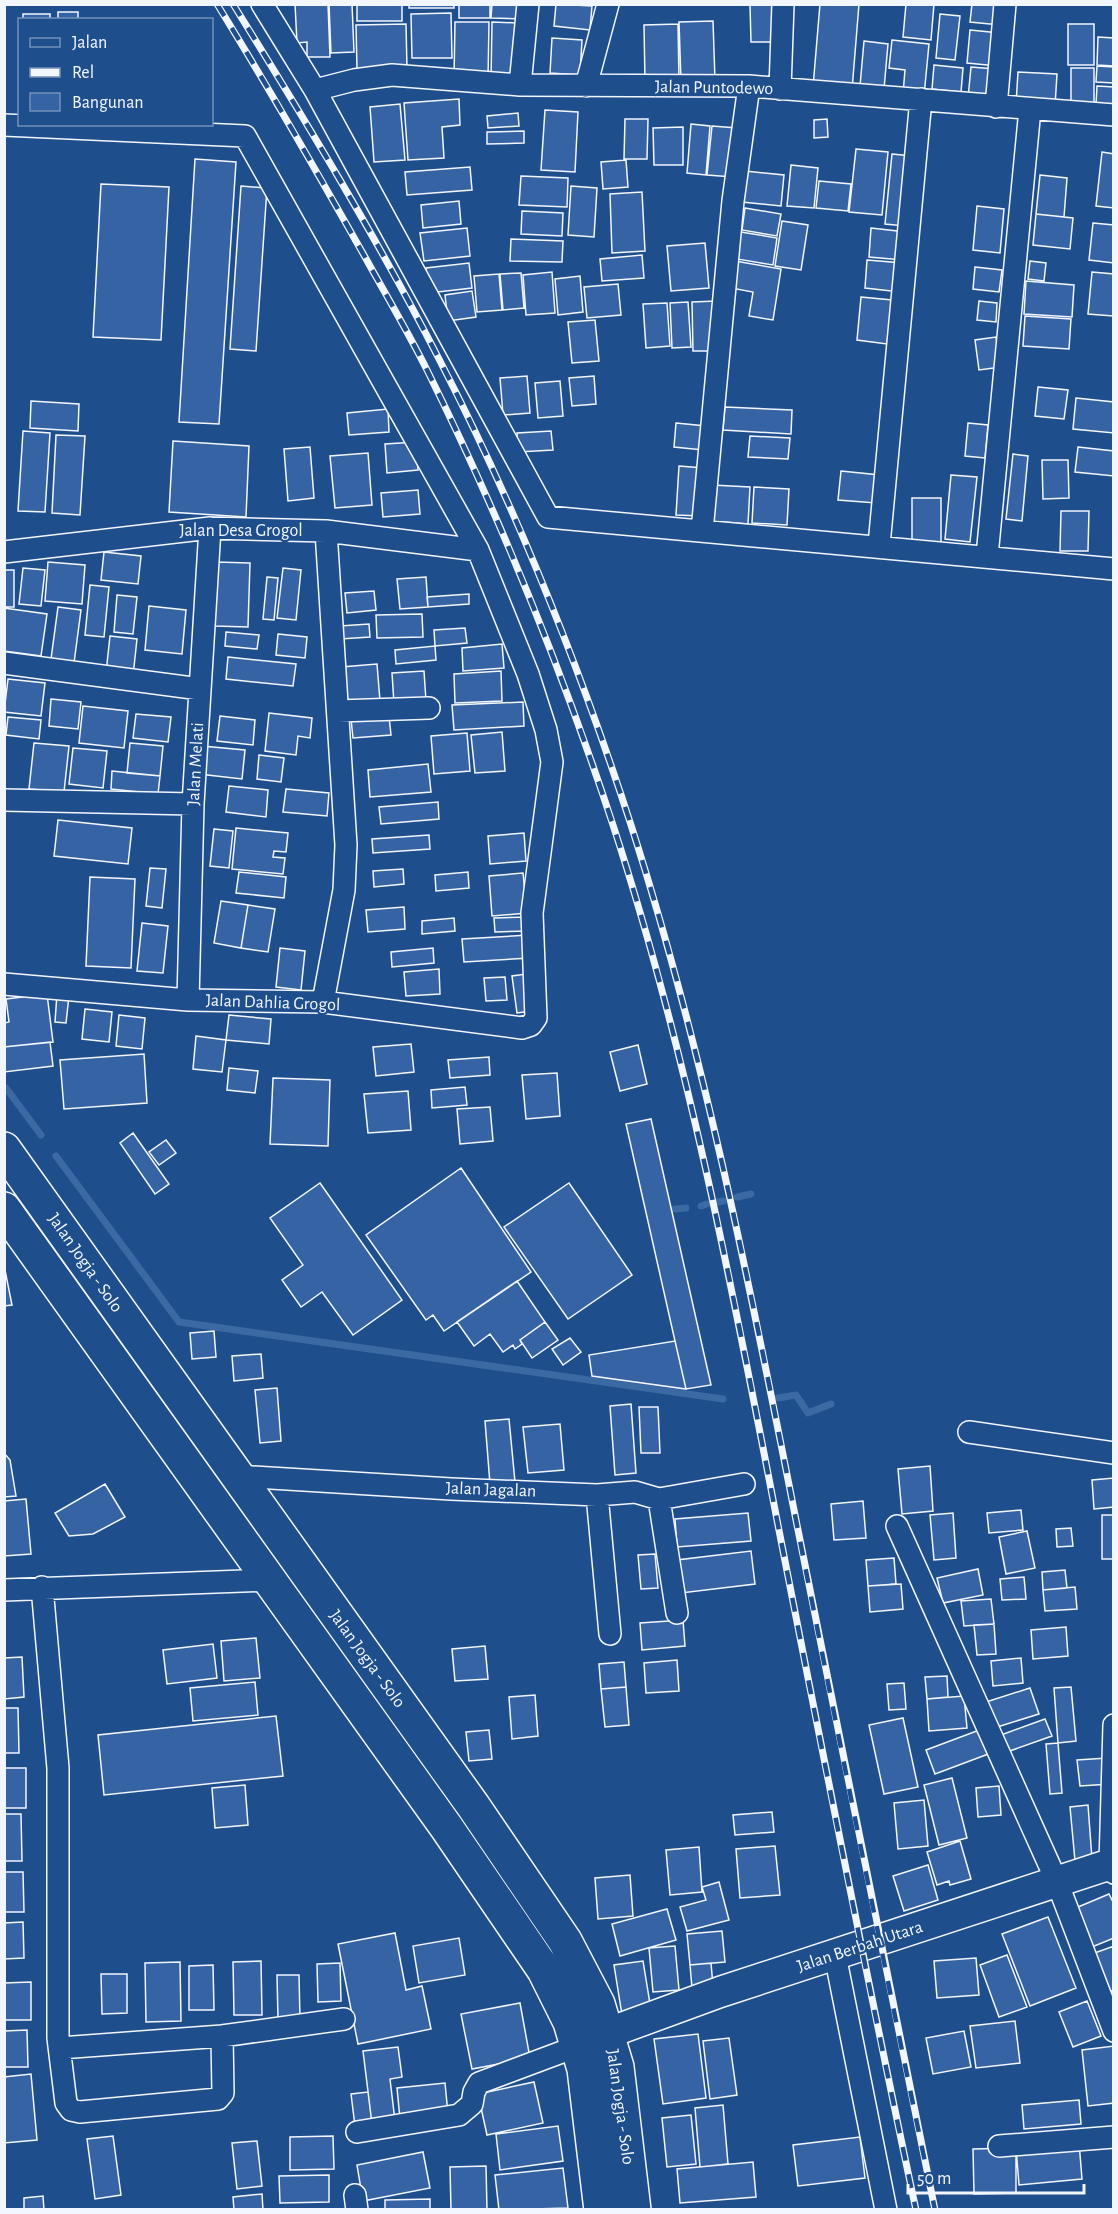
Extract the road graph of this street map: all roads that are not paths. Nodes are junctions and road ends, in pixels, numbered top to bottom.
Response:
1 (262, 4) edge
2 (528, 4) edge
3 (608, 4) edge
4 (783, 4) edge
5 (1005, 4) edge
6 (520, 85) junction
7 (586, 86) junction
8 (749, 86) junction
9 (780, 89) junction
10 (315, 90) junction
11 (921, 99) junction
12 (996, 107) junction
13 (1030, 109) junction
14 (1113, 115) edge
15 (26, 126) edge
16 (210, 528) junction
17 (326, 531) junction
18 (702, 531) junction
19 (879, 546) junction
20 (478, 550) junction
21 (4, 552) edge
22 (987, 556) junction
23 (1113, 569) edge
24 (4, 663) edge
25 (200, 689) junction
26 (429, 708) dead end
27 (338, 711) junction
28 (4, 800) edge
29 (193, 804) junction
30 (4, 984) edge
31 (188, 1000) junction
32 (323, 1002) junction
33 (8, 1163) edge
34 (4, 1209) edge
35 (969, 1432) dead end
36 (1113, 1453) edge
37 (236, 1476) junction
38 (744, 1484) dead end
39 (597, 1495) junction
40 (659, 1498) junction
41 (897, 1526) dead end
42 (271, 1580) junction
43 (42, 1587) junction
44 (4, 1590) edge
45 (677, 1613) dead end
46 (610, 1634) dead end
47 (1113, 1725) edge
48 (1112, 1867) edge
49 (1057, 1882) junction
50 (835, 1955) junction
51 (344, 2019) dead end
52 (1113, 2031) edge
53 (608, 2033) junction
54 (222, 2036) junction
55 (578, 2046) junction
56 (60, 2048) junction
57 (357, 2132) dead end
58 (1113, 2137) edge
59 (999, 2146) dead end
60 (601, 2210) edge
61 (634, 2210) edge
62 (886, 2210) edge

1 - 10 street
2 - 6 street
3 - 7 street
4 - 9 street
5 - 12 street
6 - 7 street, Jalan Puntodewo
6 - 10 street, Jalan Puntodewo
7 - 8 street, Jalan Puntodewo
8 - 9 street, Jalan Puntodewo
8 - 18 street
9 - 11 street, Jalan Puntodewo
10 - 18 street
11 - 12 street, Jalan Puntodewo
11 - 19 street
12 - 13 street, Jalan Puntodewo
13 - 14 street, Jalan Puntodewo
13 - 22 street
15 - 20 street
16 - 17 street, Jalan Desa Grogol
16 - 21 street, Jalan Desa Grogol
16 - 25 street, Jalan Melati
17 - 20 street, Jalan Desa Grogol
17 - 27 street
18 - 19 street
19 - 22 street
20 - 32 street, Jalan Dahlia Grogol
22 - 23 street
24 - 25 street
25 - 29 street, Jalan Melati
26 - 27 street
27 - 32 street
28 - 29 street
29 - 31 street, Jalan Melati
30 - 31 street, Jalan Dahlia Grogol
31 - 32 street, Jalan Dahlia Grogol
33 - 37 highway, Jalan Jogja - Solo
34 - 42 highway, Jalan Jogja - Solo
35 - 36 street
37 - 39 street, Jalan Jagalan
37 - 53 highway, Jalan Jogja - Solo
38 - 40 street, Jalan Jagalan
39 - 40 street, Jalan Jagalan
39 - 46 street
40 - 45 street
41 - 49 street
42 - 43 street
42 - 55 highway, Jalan Jogja - Solo
43 - 44 street
43 - 56 street
47 - 48 street
48 - 49 main road, Jalan Berbah Utara
49 - 50 main road, Jalan Berbah Utara
49 - 52 street
50 - 53 main road, Jalan Berbah Utara
50 - 62 street
51 - 54 street
53 - 61 highway, Jalan Jogja - Solo
54 - 56 street
54 - 56 street
55 - 57 street
55 - 60 highway, Jalan Jogja - Solo
58 - 59 street

